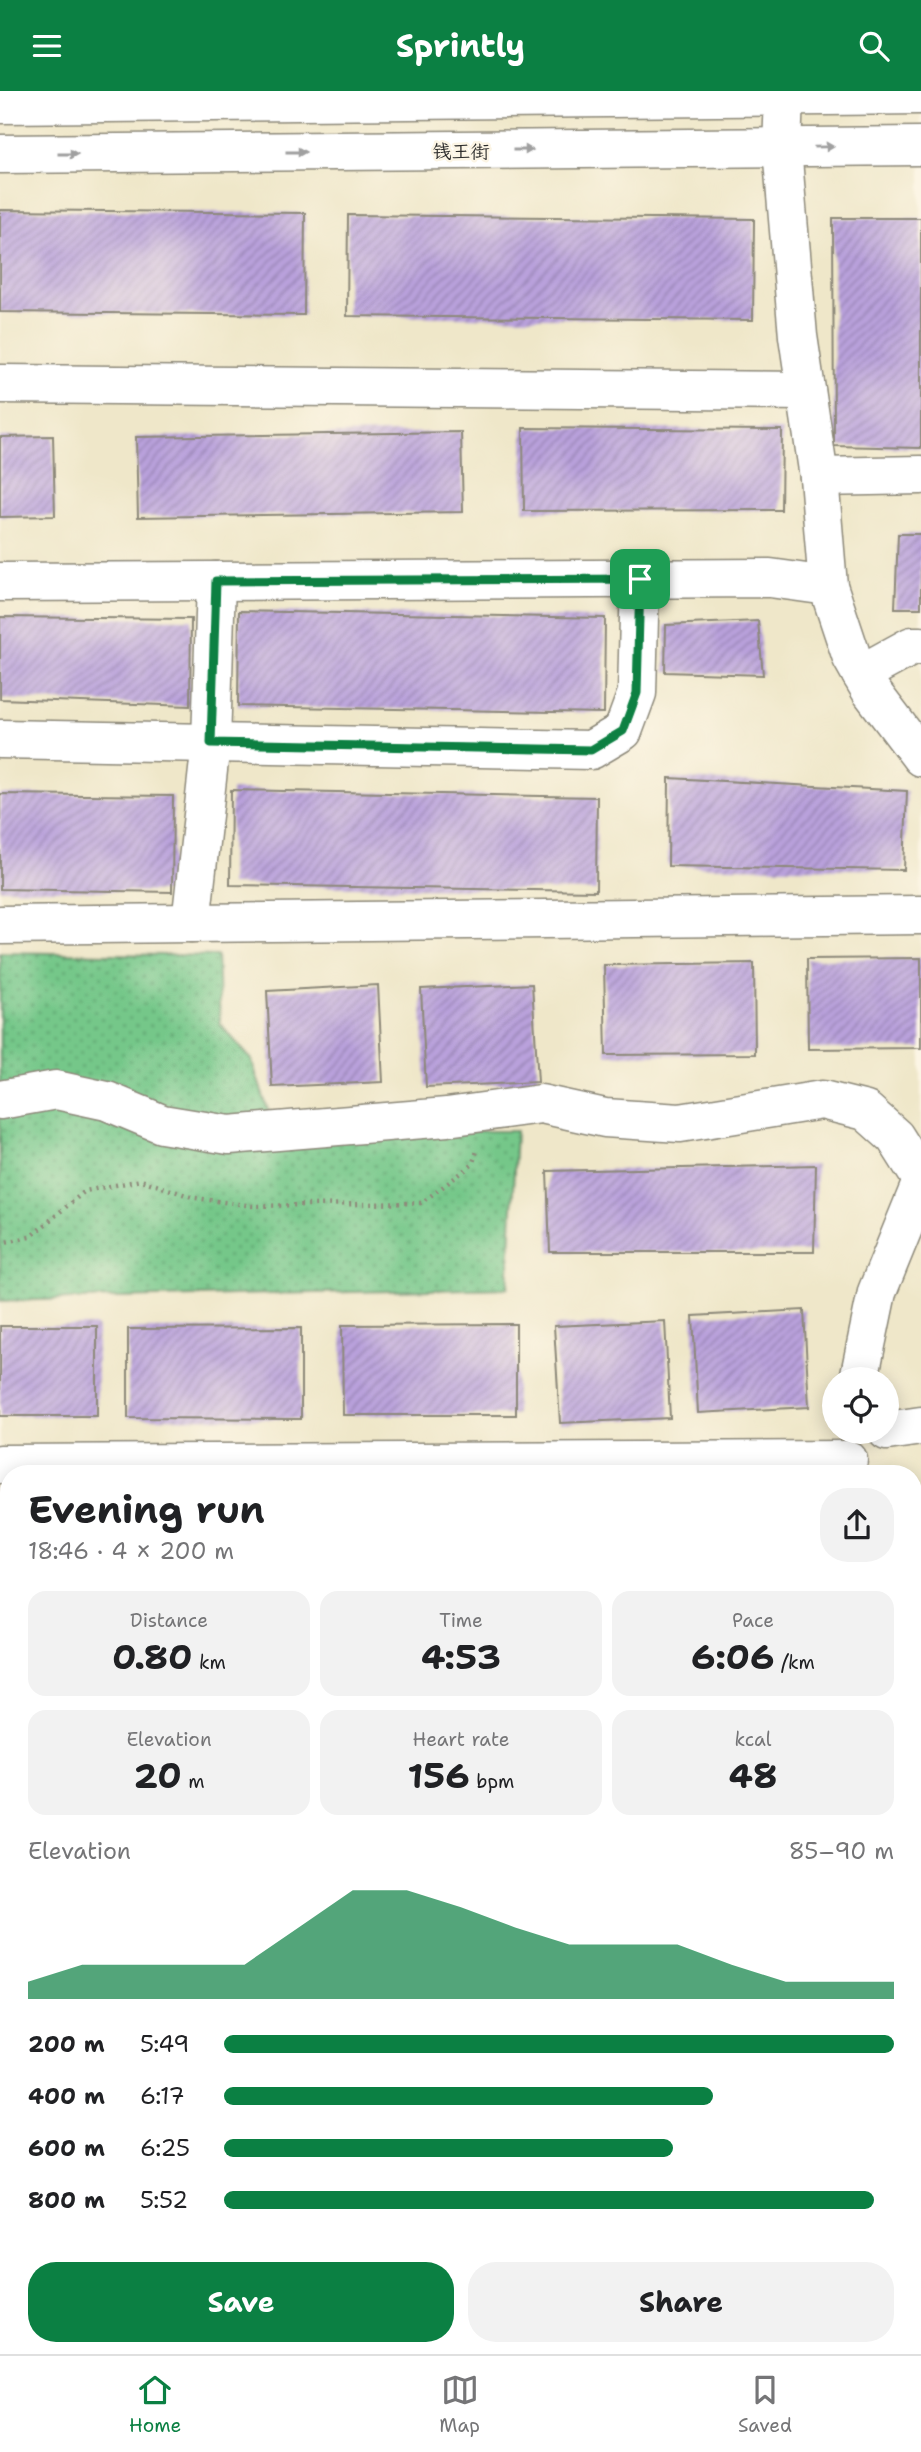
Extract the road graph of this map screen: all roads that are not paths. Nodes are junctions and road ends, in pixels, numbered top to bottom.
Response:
1 (689, 94) edge
2 (921, 95) edge
3 (784, 96) junction
4 (0, 104) edge
5 (921, 146) edge
6 (782, 148) junction
7 (0, 155) edge
8 (0, 384) edge
9 (806, 391) junction
10 (921, 475) edge
11 (819, 477) junction
12 (640, 579) junction
13 (216, 581) junction
14 (0, 582) edge
15 (828, 586) junction
16 (921, 646) edge
17 (861, 674) junction
18 (0, 739) edge
19 (211, 743) junction
20 (921, 757) edge
21 (921, 915) edge
22 (191, 922) junction
23 (0, 925) edge
24 (0, 1100) edge
25 (921, 1178) edge
26 (921, 1184) edge
27 (861, 1367) edge
28 (921, 1426) edge
29 (899, 1433) edge
30 (861, 1444) edge
31 (0, 1464) edge

1 - 3 main road
1 - 4 main road
2 - 3 main road
3 - 6 main road
6 -> 5 main road, 钱王街
7 -> 6 main road, 钱王街
6 - 9 main road
8 - 9 main road
9 - 11 main road
10 - 11 main road
11 - 15 main road
12 - 13 main road
12 - 15 main road
12 - 19 main road
13 - 14 main road
13 - 19 main road
15 - 17 main road
16 - 17 main road
17 - 20 main road
18 - 19 main road
19 - 22 main road
21 - 22 main road
22 - 23 main road
24 - 25 main road
26 - 27 main road
28 - 29 main road
30 - 31 main road

